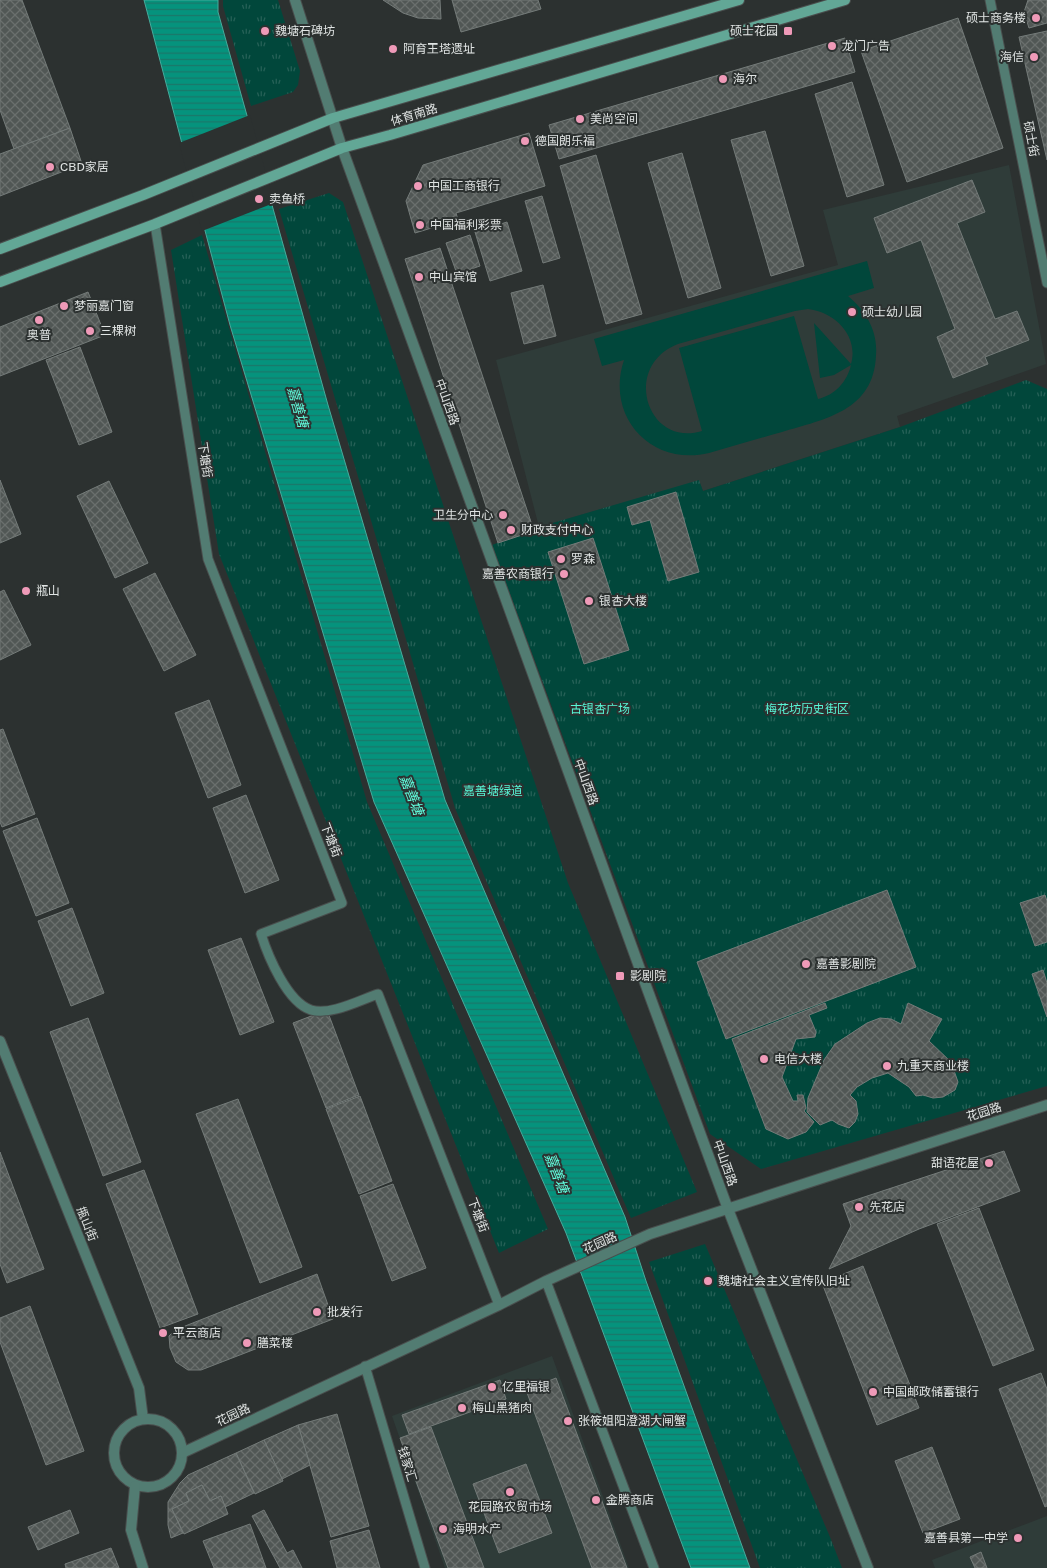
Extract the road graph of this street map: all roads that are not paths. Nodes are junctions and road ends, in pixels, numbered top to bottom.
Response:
1 (295, 0) edge
2 (739, 0) edge
3 (845, 0) edge
4 (990, 0) edge
5 (333, 118) junction
6 (342, 148) junction
7 (155, 224) junction
8 (0, 248) edge
9 (0, 282) edge
10 (1047, 283) edge
11 (0, 1041) edge
12 (1047, 1104) edge
13 (728, 1208) junction
14 (546, 1281) junction
15 (499, 1305) junction
16 (365, 1366) junction
17 (143, 1419) junction
18 (182, 1453) junction
19 (135, 1486) junction
20 (143, 1568) edge
21 (425, 1568) edge
22 (654, 1568) edge
23 (868, 1568) edge

1 - 5 street, 中山西路
2 - 5 main road, 体育南路
3 - 6 main road, 体育南路
4 - 10 lane, 硕士街
5 - 6 street, 中山西路
5 - 8 main road, 体育南路
6 - 7 main road, 体育南路
6 - 13 street, 中山西路
7 - 9 main road, 体育南路
7 - 15 lane, 下塘街
11 - 17 street, 甁山街
12 - 13 street, 花园路
13 - 14 street, 花园路
13 - 23 street, 中山西路
14 - 15 street, 花园路
14 - 22 lane
15 - 16 street, 花园路
16 - 18 street, 花园路
16 - 21 lane, 钱家汇
17 - 18 street
17 - 19 street
18 - 19 street
19 - 20 street

